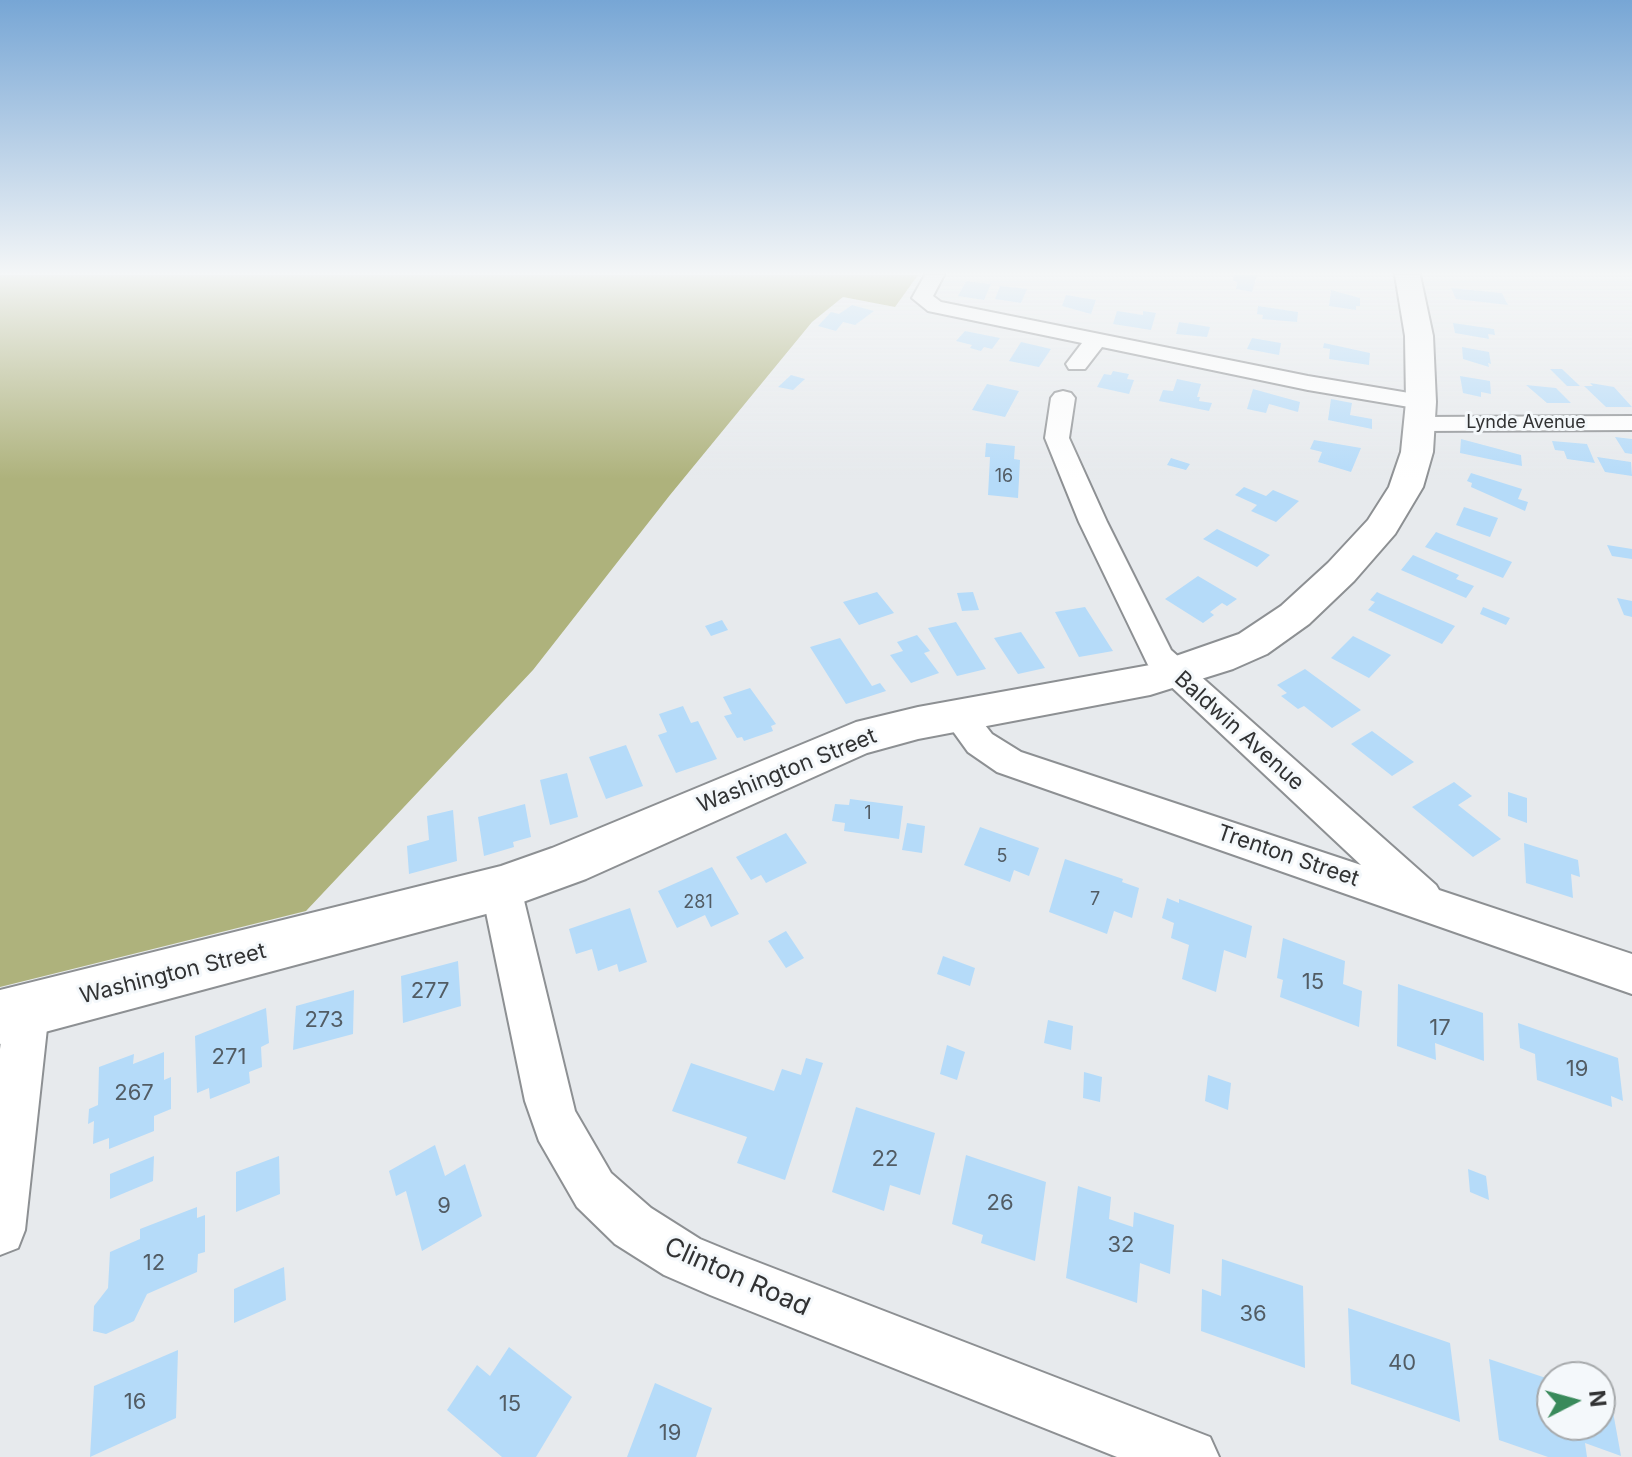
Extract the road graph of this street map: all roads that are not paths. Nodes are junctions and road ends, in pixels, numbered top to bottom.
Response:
1 (1094, 343) edge
2 (1116, 343) edge
3 (1419, 343) edge
4 (1077, 364) dead end
5 (1063, 398) dead end
6 (1420, 413) junction
7 (1632, 423) edge
8 (1176, 673) junction
9 (959, 716) junction
10 (501, 888) junction
11 (1432, 905) junction
12 (1632, 974) edge
13 (14, 1014) edge
14 (0, 1230) edge
15 (1190, 1457) edge

1 - 4 street
2 - 6 street, Lynde Avenue
3 - 6 main road, Washington Street
5 - 8 street, Baldwin Avenue
6 - 7 street, Lynde Avenue
6 - 8 main road, Washington Street
8 - 9 main road, Washington Street
8 - 11 street, Baldwin Avenue
9 - 10 main road, Washington Street
9 - 11 street, Trenton Street
10 - 13 main road, Washington Street
10 - 15 street, Clinton Road
11 - 12 street, Trenton Street
13 - 14 street

